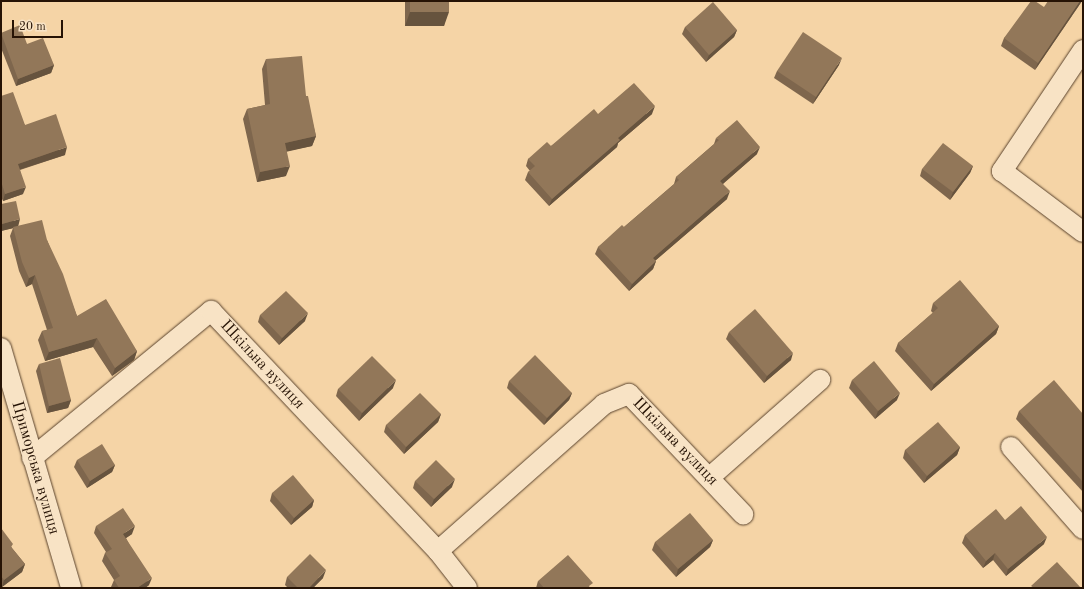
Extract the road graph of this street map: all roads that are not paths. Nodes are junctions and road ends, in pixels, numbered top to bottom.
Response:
1 (1083, 50) edge
2 (1083, 232) edge
3 (1, 348) edge
4 (820, 380) dead end
5 (1011, 447) dead end
6 (32, 458) junction
7 (710, 478) junction
8 (742, 514) dead end
9 (1083, 529) edge
10 (438, 551) junction
11 (71, 588) edge
12 (467, 588) edge

1 - 2 street
3 - 6 street, Приморська вулиця
4 - 7 street
5 - 9 street
6 - 10 street, Шкільна вулиця
6 - 11 street, Приморська вулиця
7 - 8 street, Шкільна вулиця
7 - 10 street, Шкільна вулиця
10 - 12 street, Шкільна вулиця

